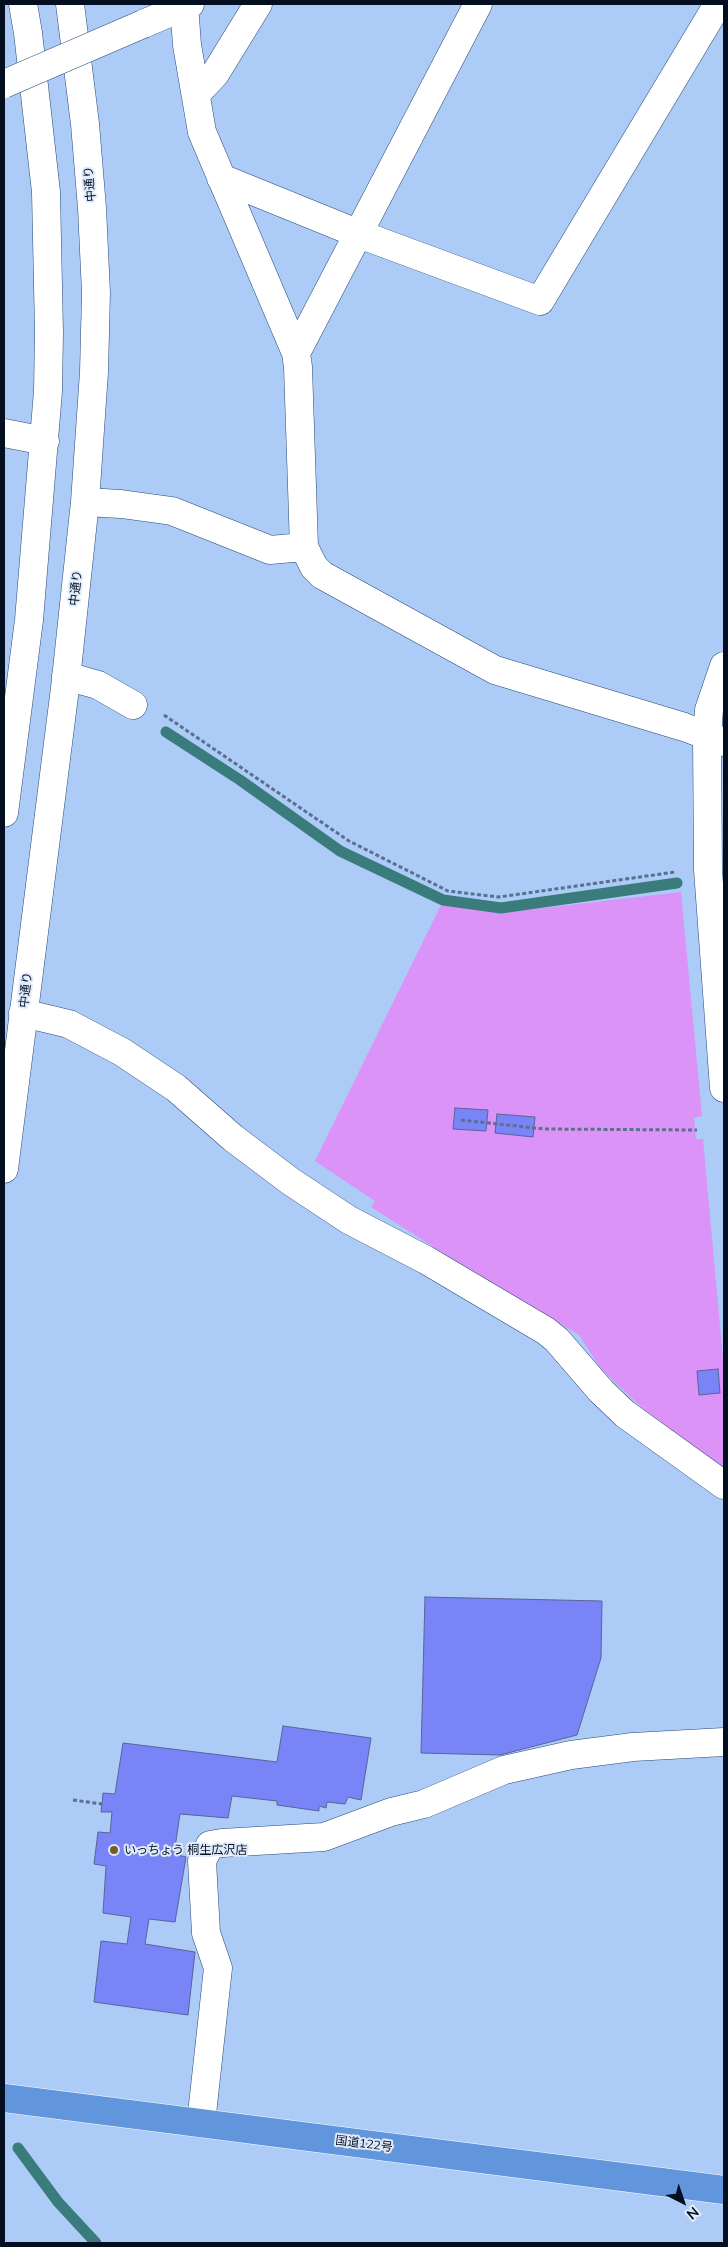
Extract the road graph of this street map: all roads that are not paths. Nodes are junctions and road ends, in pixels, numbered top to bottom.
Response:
1 (23, 4) edge
2 (70, 4) edge
3 (258, 4) edge
4 (478, 4) edge
5 (718, 4) edge
6 (186, 5) edge
7 (4, 84) edge
8 (196, 94) junction
9 (221, 178) junction
10 (359, 234) junction
11 (296, 353) junction
12 (4, 434) edge
13 (45, 441) junction
14 (85, 502) junction
15 (304, 547) junction
16 (724, 666) edge
17 (66, 676) junction
18 (133, 705) road end
19 (716, 739) edge
20 (4, 812) edge
21 (23, 1012) junction
22 (724, 1088) edge
23 (4, 1169) edge
24 (724, 1485) edge
25 (724, 1742) edge
26 (4, 2098) edge
27 (201, 2123) junction
28 (724, 2190) edge

1 - 13 street
2 - 14 street, 中通り
3 - 8 street
4 - 10 street
5 - 10 street
6 - 7 street, bridge
6 - 8 street
8 - 9 street
9 - 10 street
9 - 11 street
10 - 11 street
11 - 15 street
12 - 13 street
13 - 20 street
14 - 15 street
14 - 17 street, 中通り
15 - 19 street
16 - 19 street
17 - 18 street
17 - 21 street, 中通り
19 - 22 street
21 - 23 street, 中通り
21 - 24 street
25 - 27 street
26 - 27 highway, 国道122号
27 - 28 highway, 国道122号

